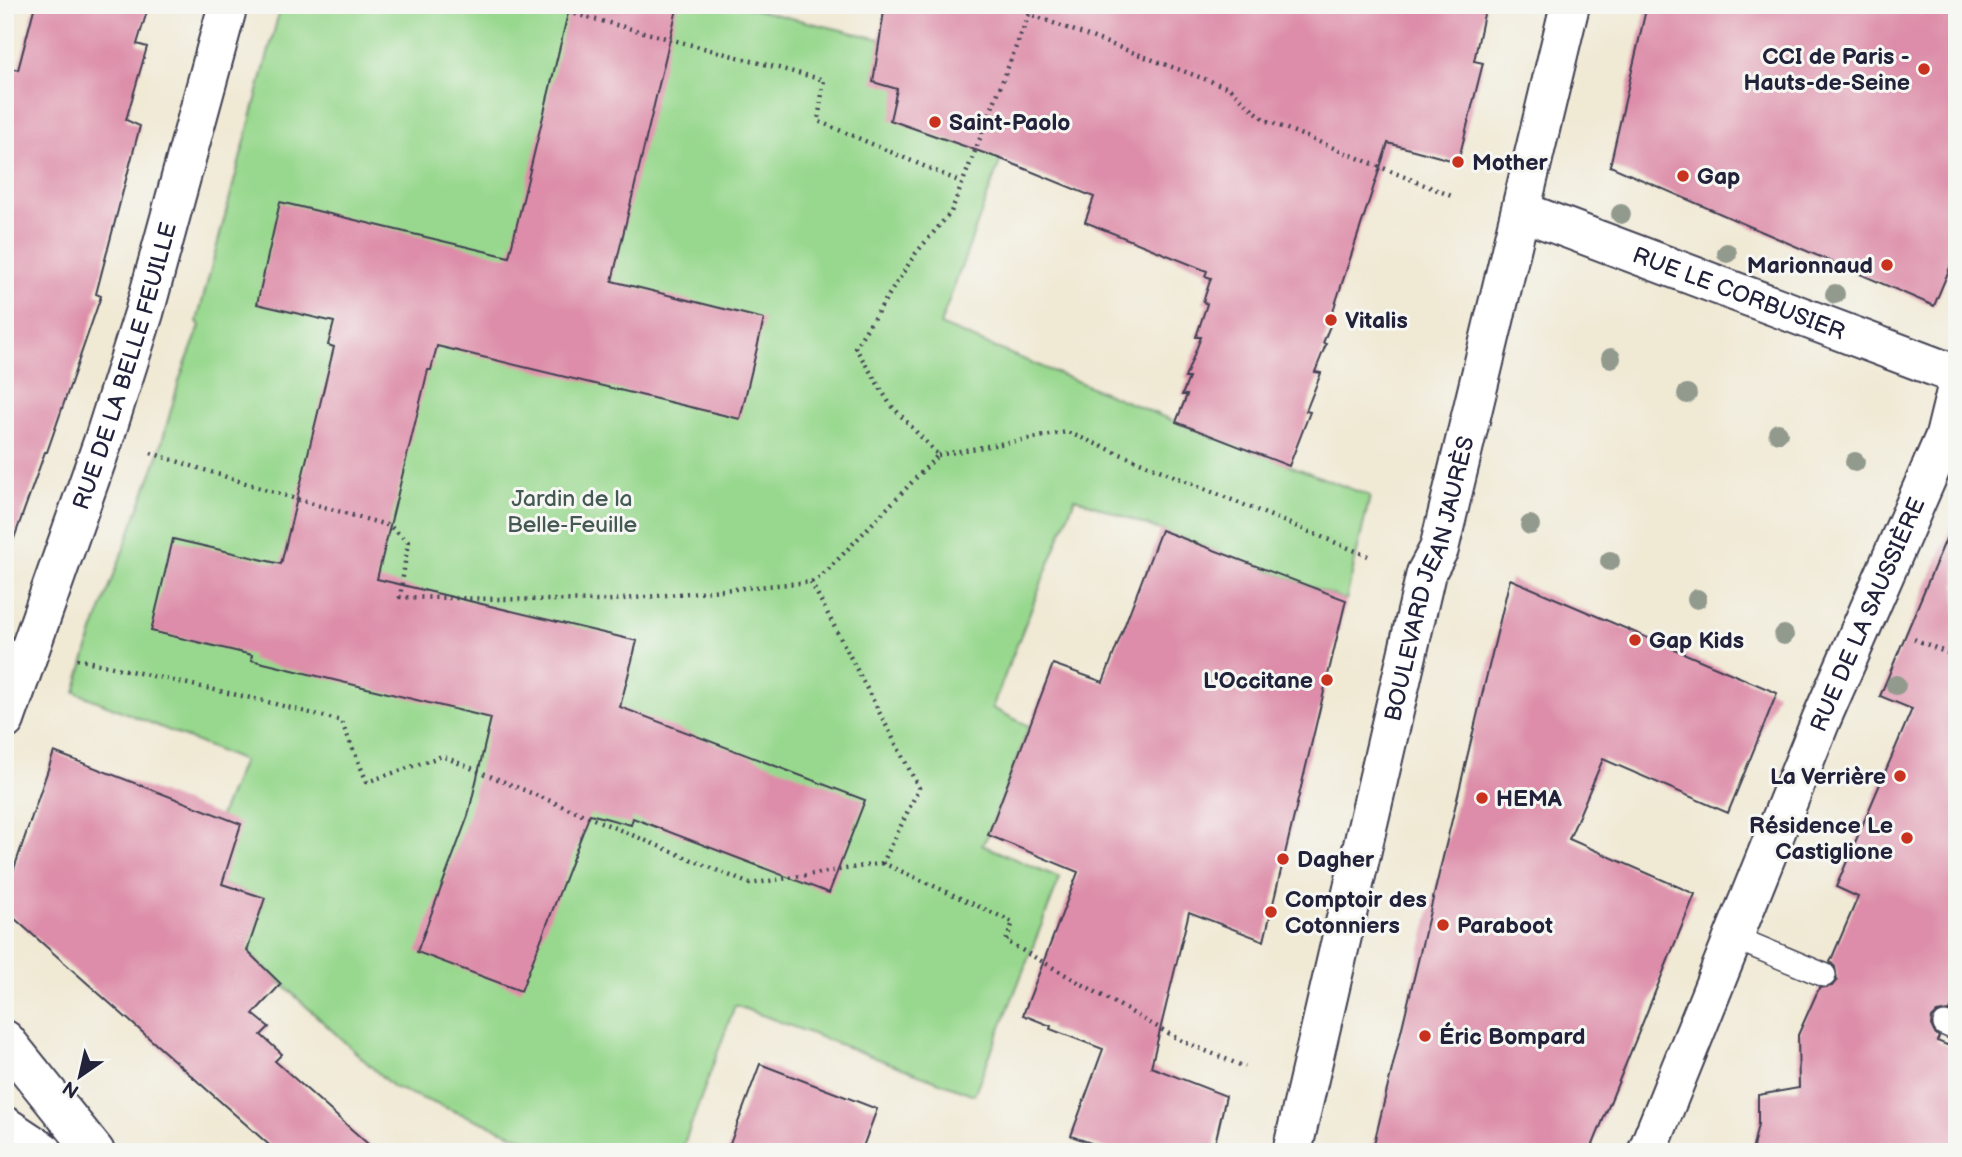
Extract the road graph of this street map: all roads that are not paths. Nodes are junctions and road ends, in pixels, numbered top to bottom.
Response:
1 (228, 5) edge
2 (1570, 5) edge
3 (1521, 211) junction
4 (1957, 375) edge
5 (1957, 387) edge
6 (1951, 438) edge
7 (5, 720) edge
8 (1733, 937) junction
9 (1824, 975) dead end
10 (5, 1040) edge
11 (5, 1126) edge
12 (44, 1152) edge
13 (95, 1152) edge
14 (1292, 1152) edge
15 (1647, 1152) edge

1 - 7 street, RUE DE LA BELLE FEUILLE
2 - 3 street, BOULEVARD JEAN JAURÈS
3 - 4 street, RUE LE CORBUSIER
3 - 14 street, BOULEVARD JEAN JAURÈS
5 - 6 street, RUE DE LA SAUSSIÈRE
6 - 8 street, RUE DE LA SAUSSIÈRE
8 - 9 lane
8 - 15 street, RUE DE LA SAUSSIÈRE
10 - 13 street
11 - 12 street

